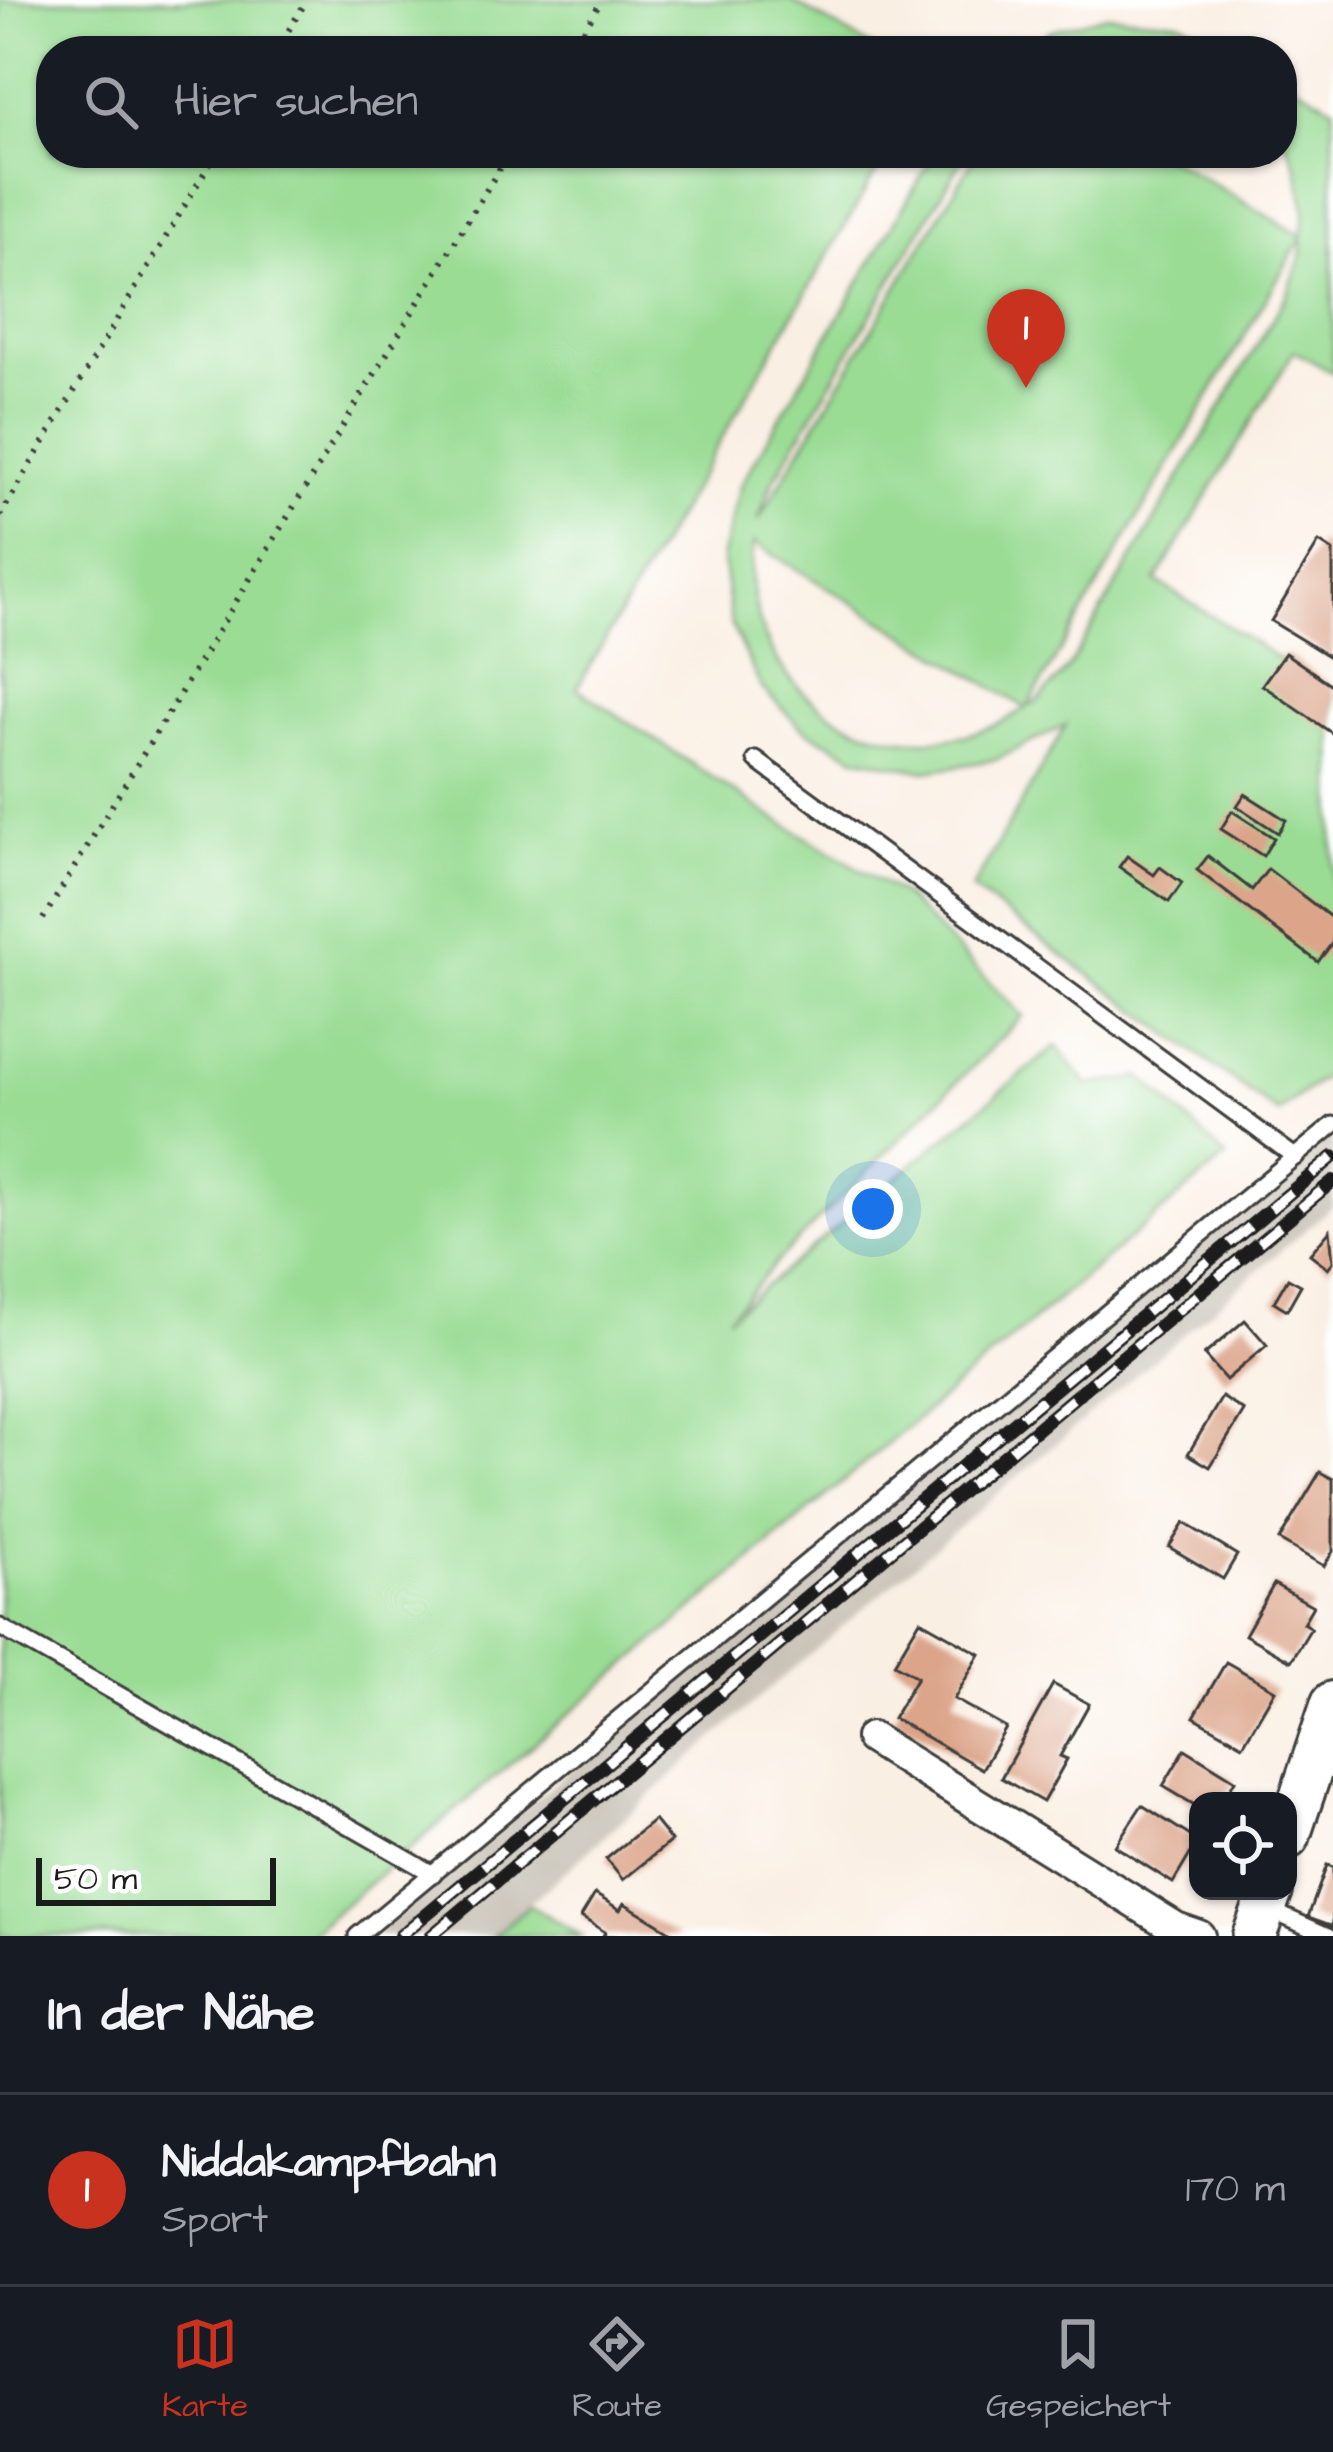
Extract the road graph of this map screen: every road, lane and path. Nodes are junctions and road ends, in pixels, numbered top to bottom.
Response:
1 (307, 0) edge
2 (602, 0) edge
3 (285, 36) edge
4 (580, 36) edge
5 (207, 168) edge
6 (500, 168) edge
7 (0, 516) edge
8 (756, 760) dead end
9 (44, 919) dead end
10 (1333, 1125) edge
11 (1295, 1157) junction
12 (0, 1628) edge
13 (1330, 1718) edge
14 (871, 1738) dead end
15 (1297, 1812) edge
16 (433, 1874) junction
17 (1263, 1912) edge
18 (357, 1936) edge
19 (1199, 1936) edge
20 (1328, 1936) edge

1 - 3 path
2 - 4 path
5 - 7 path
6 - 9 path
8 - 11 lane
10 - 11 lane
11 - 16 lane
12 - 16 lane
13 - 15 street
14 - 19 street
16 - 18 lane
17 - 20 lane

